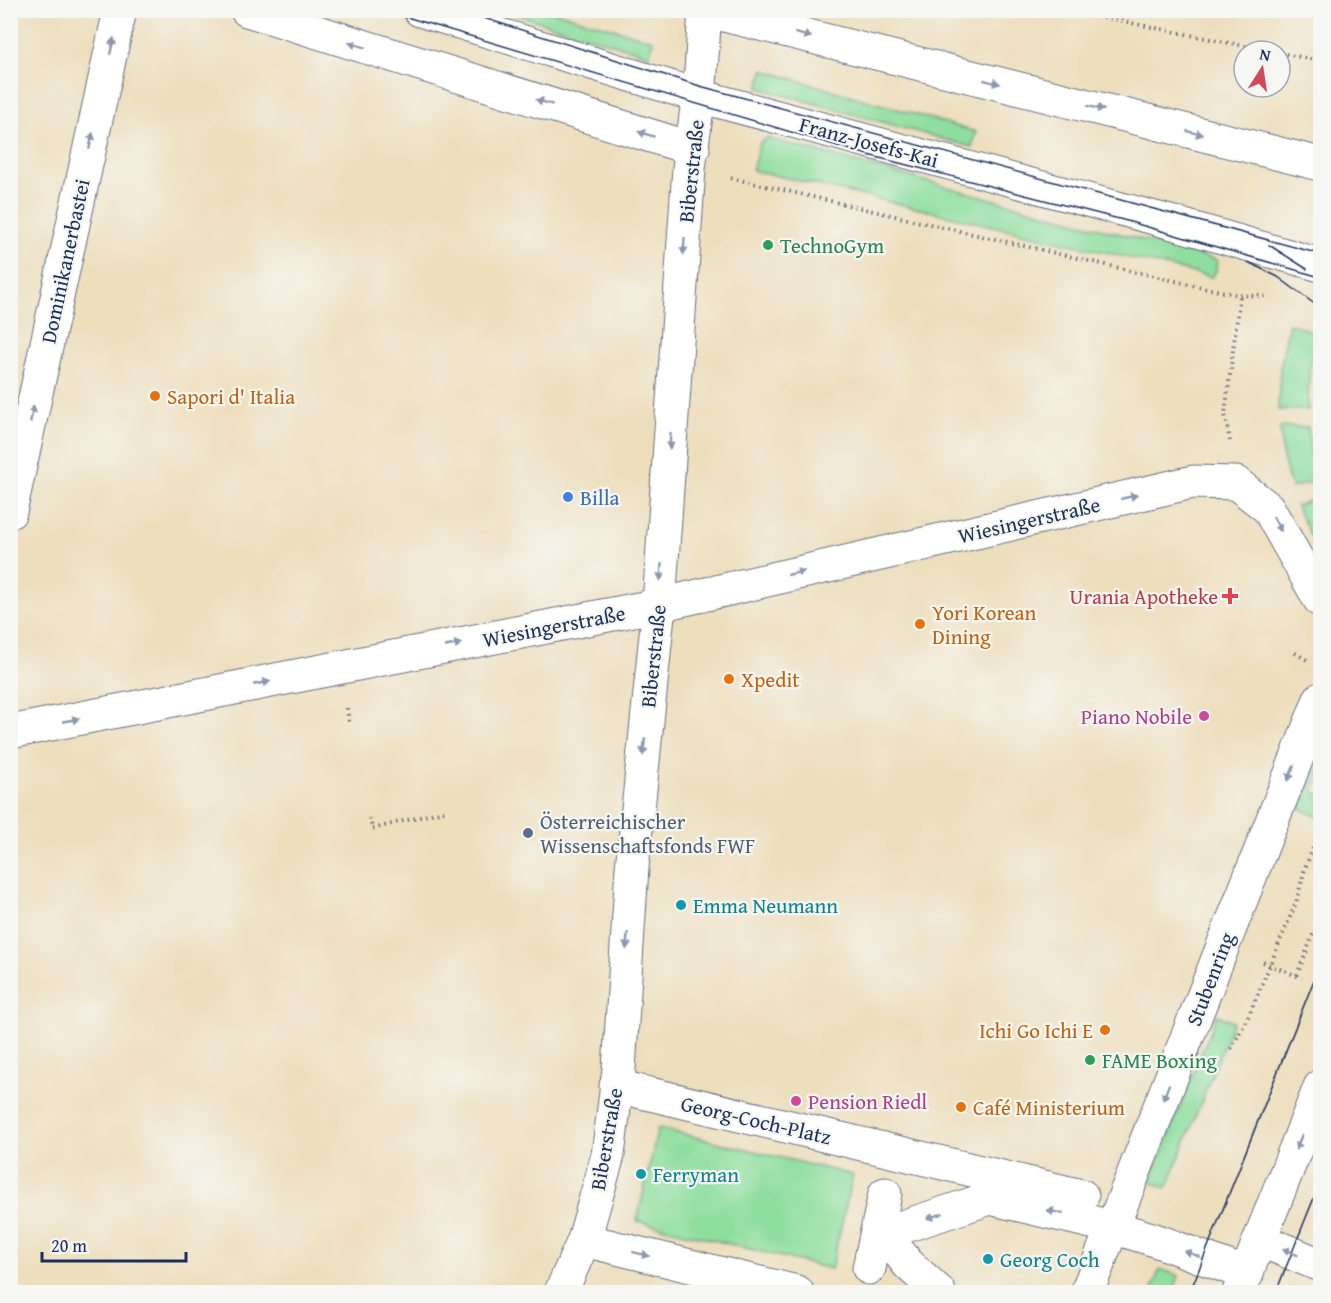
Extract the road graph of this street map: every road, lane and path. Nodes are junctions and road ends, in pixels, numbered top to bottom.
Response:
1 (120, 10) edge
2 (178, 10) edge
3 (247, 10) edge
4 (420, 10) edge
5 (1068, 10) edge
6 (704, 11) edge
7 (168, 15) dead end
8 (1232, 43) edge
9 (1292, 56) edge
10 (1320, 62) edge
11 (699, 96) junction
12 (691, 158) junction
13 (1320, 164) edge
14 (1320, 265) edge
15 (1320, 415) edge
16 (1320, 423) edge
17 (1236, 483) junction
18 (10, 512) edge
19 (1320, 600) edge
20 (658, 605) junction
21 (1320, 699) edge
22 (10, 732) edge
23 (447, 810) dead end
24 (370, 818) dead end
25 (1320, 831) edge
26 (1320, 917) edge
27 (1297, 975) dead end
28 (1228, 1055) dead end
29 (616, 1086) junction
30 (1320, 1087) edge
31 (890, 1176) junction
32 (1082, 1196) dead end
33 (1112, 1227) junction
34 (584, 1240) junction
35 (1260, 1240) junction
36 (1320, 1264) edge
37 (866, 1280) edge
38 (1243, 1283) edge
39 (561, 1293) edge
40 (797, 1293) edge
41 (939, 1293) edge
42 (1087, 1293) edge

18 -> 1 street, Dominikanerbastei
2 - 7 path
12 -> 3 street
4 - 11 street, Franz-Josefs-Kai
5 - 8 path
6 - 11 street, Biberstraße
6 -> 13 street
9 - 10 path
11 - 12 street, Biberstraße
11 - 14 street, Franz-Josefs-Kai
12 - 17 path
12 -> 20 street, Biberstraße
15 - 16 path
17 -> 19 street
20 -> 17 street, Wiesingerstraße
22 -> 20 street, Wiesingerstraße
20 -> 29 street, Biberstraße
21 -> 33 street, Stubenring
23 - 24 path
25 - 28 path
26 - 27 path
29 - 31 street, Georg-Coch-Platz
29 - 34 street, Biberstraße
30 -> 35 street
31 - 32 street, Georg-Coch-Platz
31 - 37 street
38 -> 33 street
33 -> 41 street
33 - 42 street, Stubenring
34 - 39 street, Biberstraße
34 -> 40 street
36 -> 35 street
35 - 38 street

